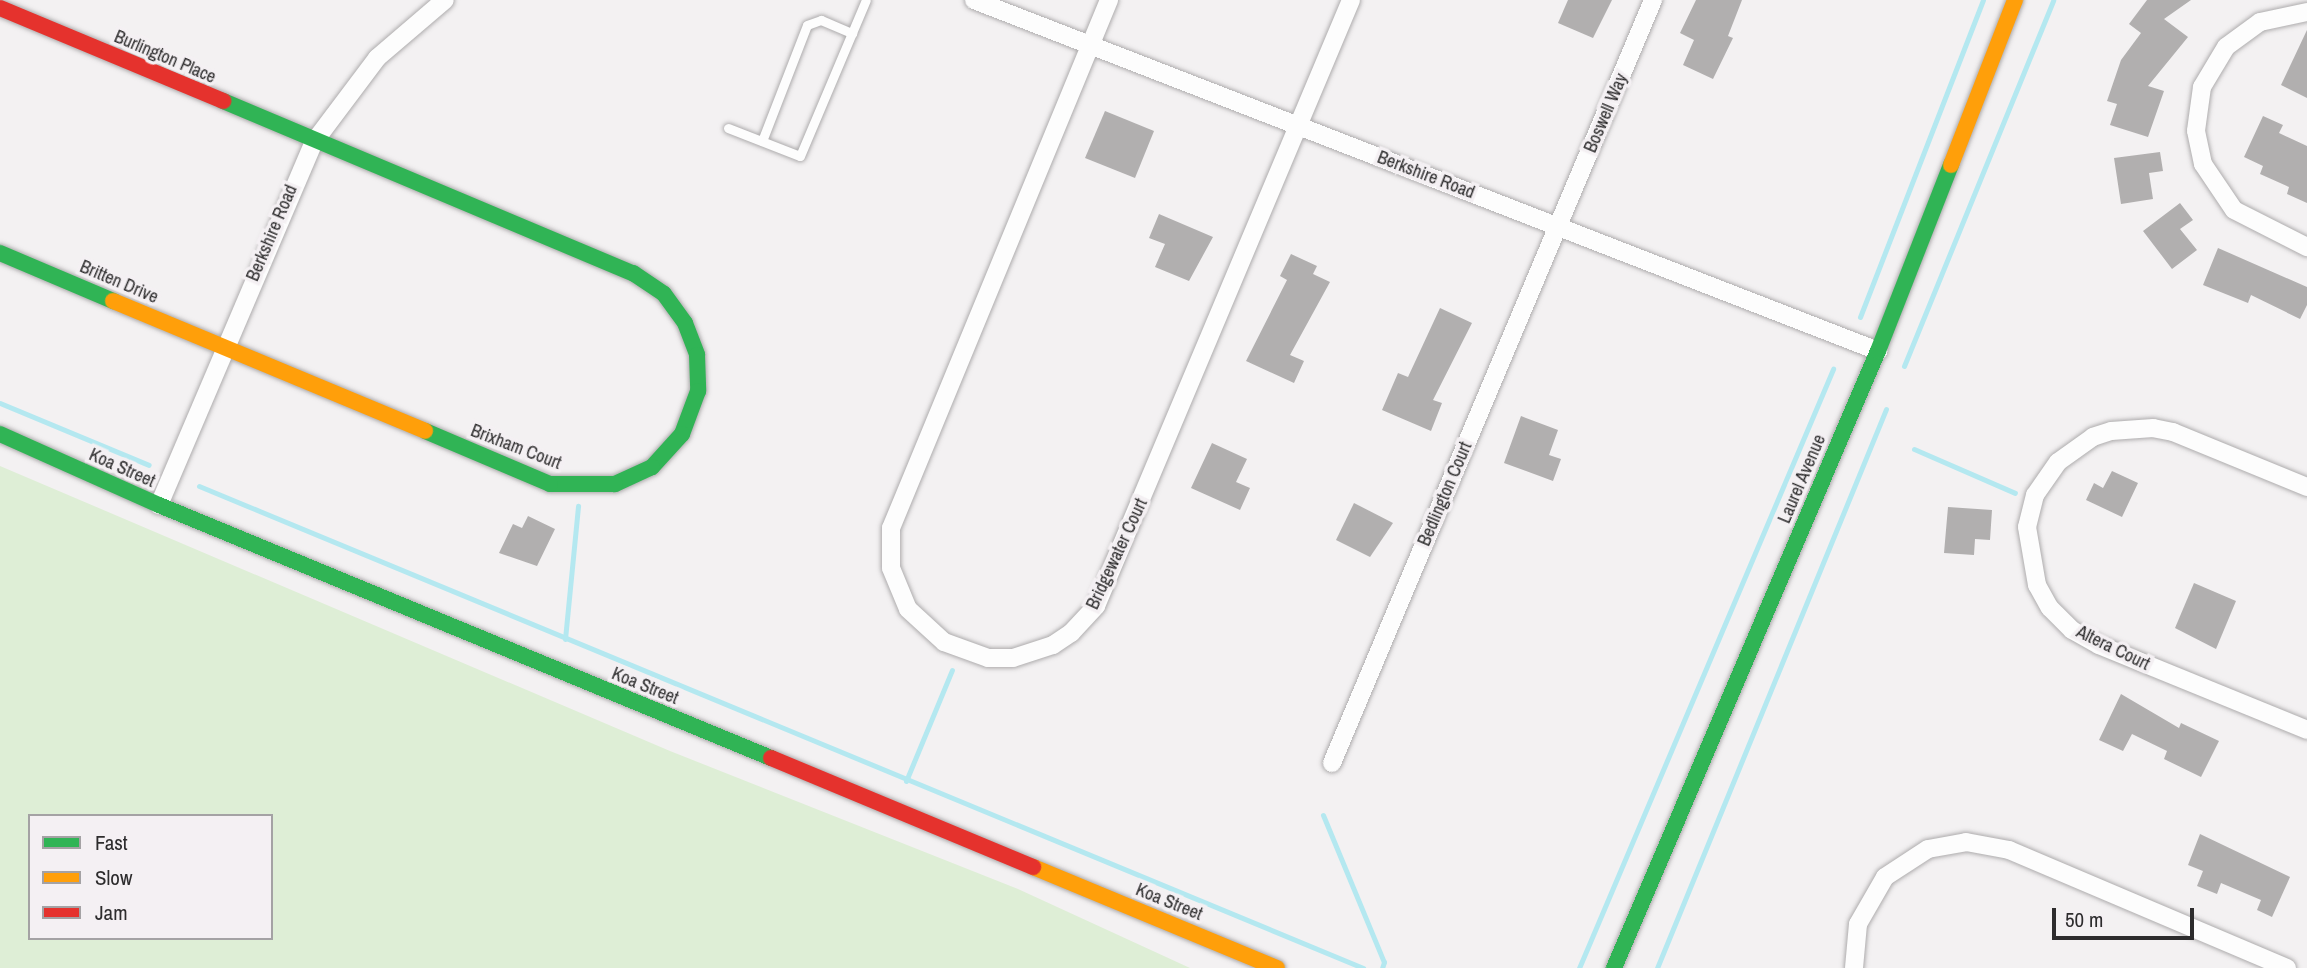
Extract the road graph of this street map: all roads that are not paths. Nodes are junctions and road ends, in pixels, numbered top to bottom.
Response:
1 (445, 0) edge
2 (866, 0) edge
3 (974, 0) edge
4 (1109, 0) edge
5 (1351, 0) edge
6 (1653, 0) edge
7 (2015, 0) edge
8 (0, 8) edge
9 (2307, 12) edge
10 (852, 33) junction
11 (1090, 45) junction
12 (1299, 126) junction
13 (728, 128) dead end
14 (762, 141) junction
15 (314, 142) junction
16 (1559, 225) junction
17 (2307, 247) edge
18 (0, 253) edge
19 (223, 347) junction
20 (1878, 351) junction
21 (0, 435) edge
22 (2307, 487) edge
23 (159, 505) junction
24 (2307, 730) edge
25 (1332, 763) dead end
26 (1277, 968) edge
27 (1614, 968) edge
28 (1854, 968) edge
29 (2287, 968) edge

1 - 15 street, Berkshire Road
2 - 10 lane
3 - 11 street, Berkshire Road
4 - 11 street, Bridgewater Court
5 - 12 street, Bridgewater Court
6 - 16 street, Boswell Way
7 - 20 main road, Laurel Avenue
8 - 15 main road, Burlington Place
9 - 17 street
10 - 14 lane
10 - 14 lane
11 - 12 street, Berkshire Road
11 - 12 street, Bridgewater Court
12 - 16 street, Berkshire Road
13 - 14 lane
15 - 19 street, Berkshire Road
15 - 19 main road, Brixham Court
16 - 20 street, Berkshire Road
16 - 25 street, Bedlington Court
18 - 19 main road, Britten Drive
19 - 23 street, Berkshire Road
20 - 27 main road, Laurel Avenue
21 - 23 main road, Koa Street
22 - 24 street, Altera Court
23 - 26 main road, Koa Street
28 - 29 street

